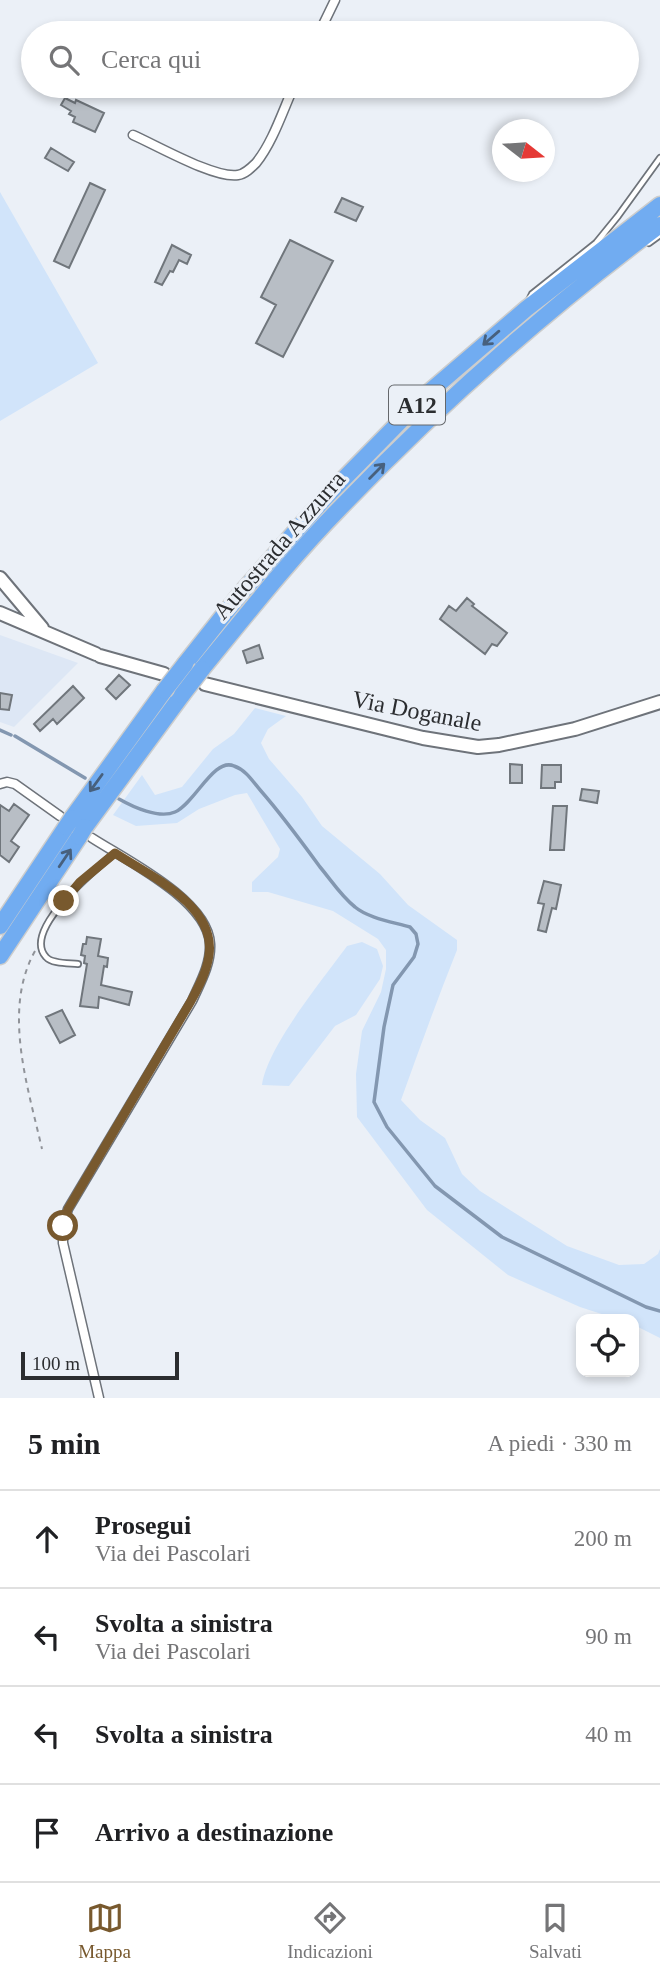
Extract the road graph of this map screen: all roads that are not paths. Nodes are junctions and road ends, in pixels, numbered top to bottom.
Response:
1 (335, 0) edge
2 (325, 21) edge
3 (288, 98) edge
4 (133, 135) dead end
5 (660, 158) edge
6 (660, 205) edge
7 (660, 225) edge
8 (660, 235) edge
9 (640, 250) dead end
10 (620, 264) dead end
11 (530, 316) junction
12 (0, 578) edge
13 (0, 613) edge
14 (47, 634) junction
15 (164, 674) dead end
16 (204, 677) junction
17 (660, 702) edge
18 (123, 760) junction
19 (0, 784) edge
20 (78, 824) junction
21 (115, 853) junction
22 (0, 926) edge
23 (0, 956) edge
24 (78, 964) dead end
25 (99, 1398) edge

1 - 2 street
3 - 4 street
5 - 11 lane
6 - 11 highway, Autostrada Azzurra / A12
7 - 11 highway, Autostrada Azzurra / A12
8 - 9 lane
10 - 11 lane
16 -> 11 highway, Autostrada Azzurra / A12
11 -> 18 highway, Autostrada Azzurra / A12, bridge
12 - 14 main road
13 - 14 main road
14 - 15 main road
16 - 17 main road, Via Doganale
16 - 18 highway, Autostrada Azzurra / A12, bridge
18 - 20 highway, Autostrada Azzurra / A12
19 - 20 street
20 - 21 street
20 - 22 highway, Autostrada Azzurra / A12
23 -> 20 highway, Autostrada Azzurra / A12
21 - 24 lane
21 - 25 street

